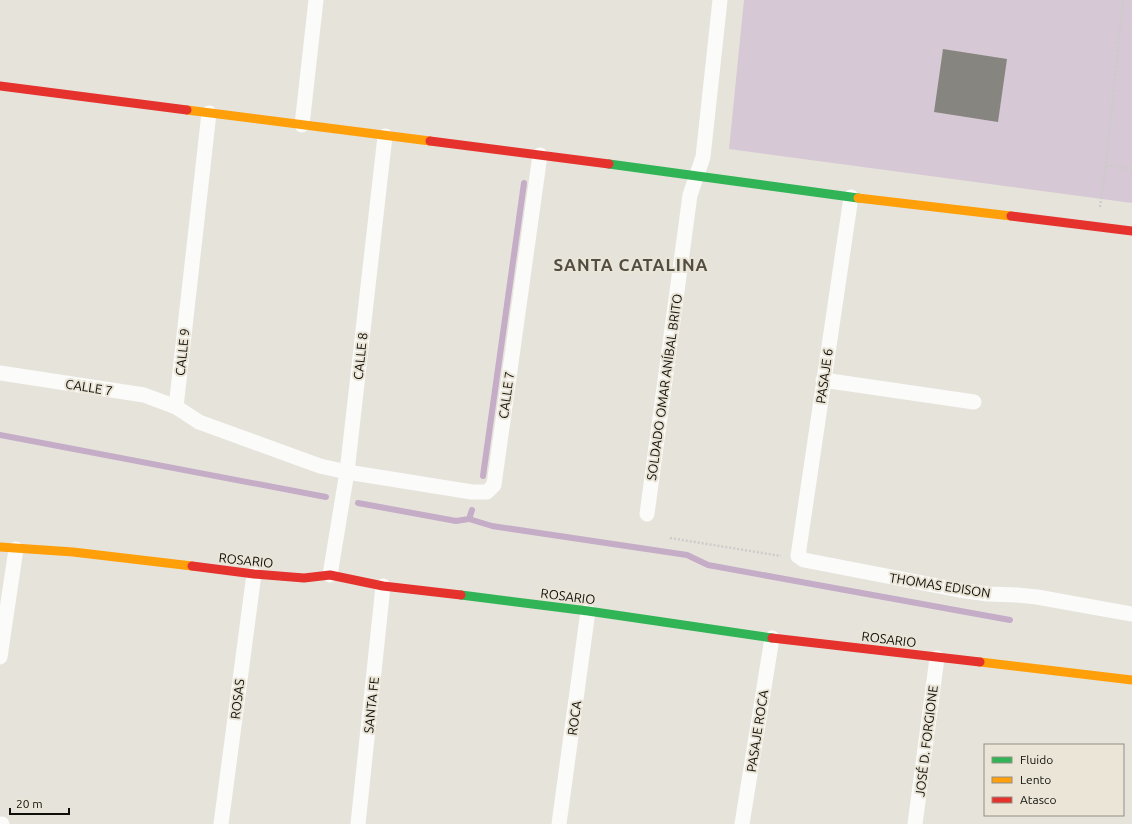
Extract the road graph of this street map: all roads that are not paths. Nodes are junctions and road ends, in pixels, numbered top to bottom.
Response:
1 (316, 0) edge
2 (720, 0) edge
3 (0, 86) edge
4 (209, 113) junction
5 (302, 125) junction
6 (385, 136) junction
7 (540, 154) junction
8 (698, 176) junction
9 (850, 197) junction
10 (1132, 231) edge
11 (0, 373) edge
12 (823, 380) junction
13 (974, 402) dead end
14 (176, 407) junction
15 (347, 472) junction
16 (647, 514) dead end
17 (0, 547) edge
18 (16, 549) junction
19 (798, 556) joint
20 (254, 574) junction
21 (330, 575) junction
22 (383, 586) junction
23 (588, 611) junction
24 (1132, 614) edge
25 (772, 638) junction
26 (0, 657) edge
27 (937, 658) junction
28 (1132, 680) edge
29 (221, 824) edge
30 (358, 824) edge
31 (559, 824) edge
32 (742, 824) edge
33 (916, 824) edge

1 - 5 street
2 - 8 street, SOLDADO OMAR ANÍBAL BRITO
3 - 4 street
4 - 5 street
4 - 14 street, CALLE 9
5 - 6 street
6 - 7 street
6 - 15 street, CALLE 8
7 - 8 street
7 - 15 street, CALLE 7
8 - 9 street
8 - 16 street, SOLDADO OMAR ANÍBAL BRITO
9 - 10 street
9 - 12 street, PASAJE 6
11 - 14 street, CALLE 7
12 - 13 street
12 - 19 street, PASAJE 6
14 - 15 street
15 - 21 street, CALLE 8
17 - 18 street, ROSARIO
18 - 20 street, ROSARIO
18 - 26 street
19 - 24 street, THOMAS EDISON
20 - 21 street, ROSARIO
20 - 29 street, ROSAS
21 - 22 street, ROSARIO
22 - 23 street, ROSARIO
22 - 30 street, SANTA FE
23 - 25 street, ROSARIO
23 - 31 street, ROCA
25 - 27 street, ROSARIO
25 - 32 street, PASAJE ROCA
27 - 28 street, ROSARIO
27 - 33 street, JOSÉ D. FORGIONE

